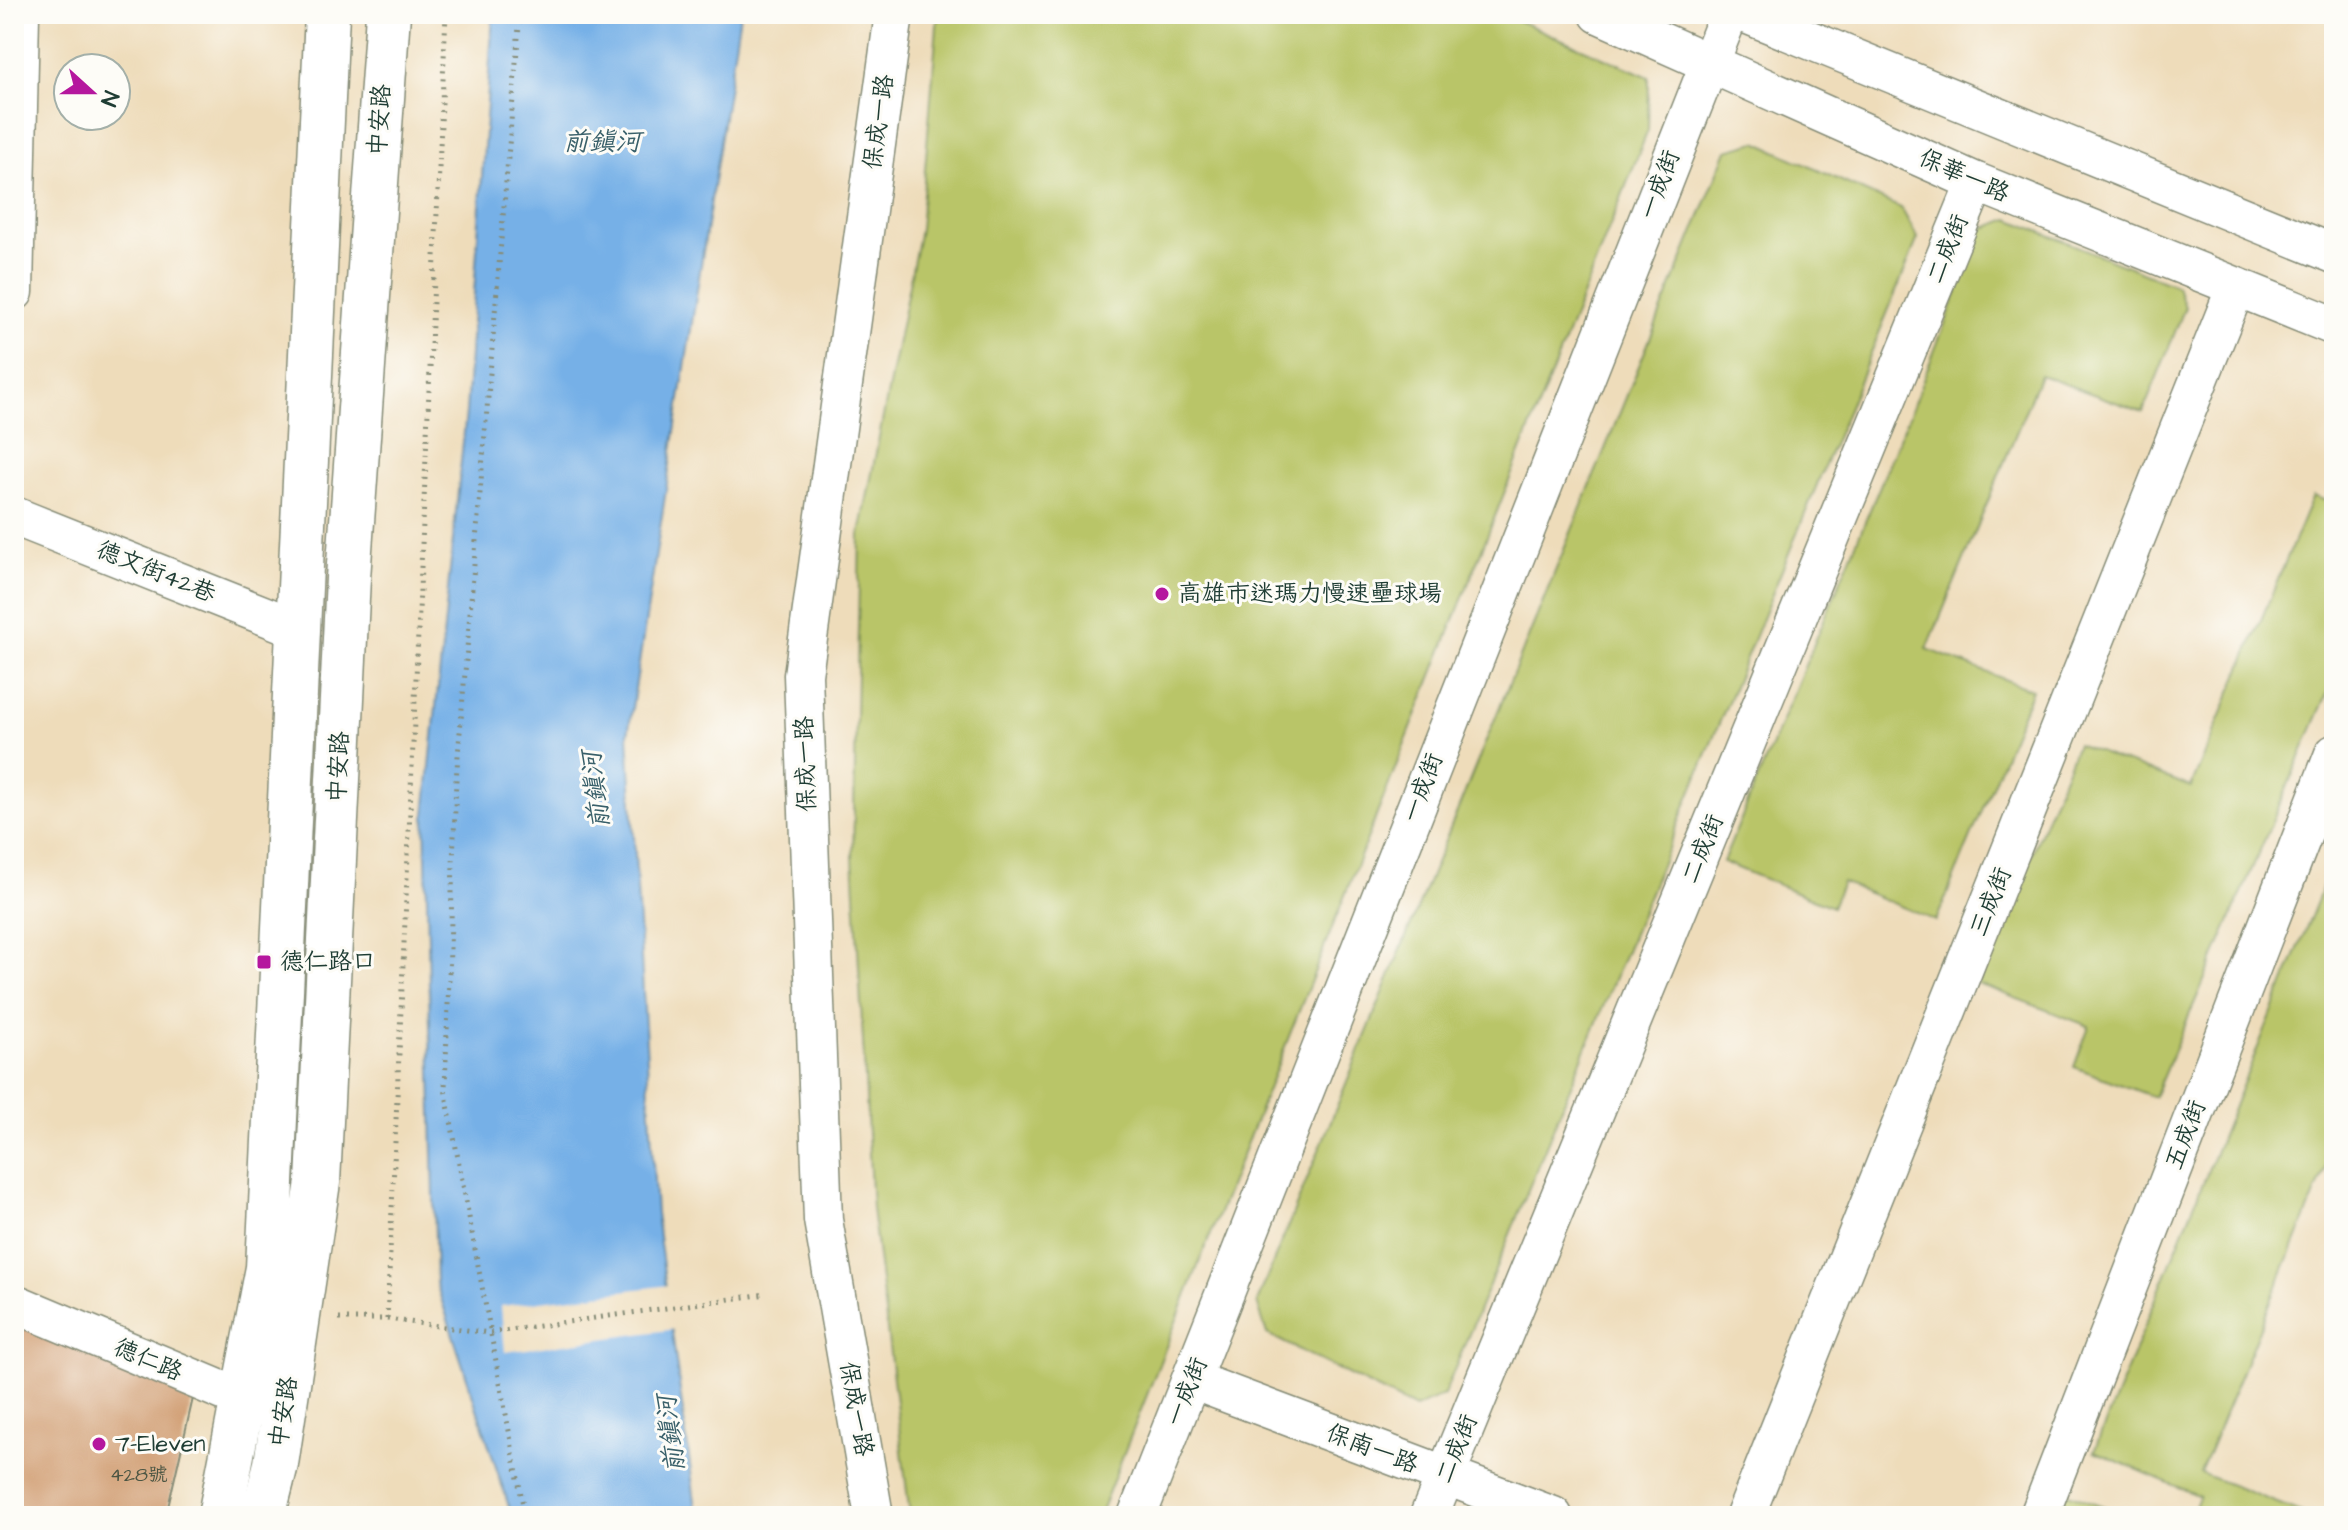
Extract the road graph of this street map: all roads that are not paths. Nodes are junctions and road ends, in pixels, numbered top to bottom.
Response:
1 (20, 14) edge
2 (327, 14) edge
3 (388, 14) edge
4 (894, 14) edge
5 (1599, 14) edge
6 (1729, 14) edge
7 (1746, 14) edge
8 (1709, 60) junction
9 (1976, 182) junction
10 (2334, 254) edge
11 (2236, 287) junction
12 (14, 292) edge
13 (2334, 326) edge
14 (14, 516) edge
15 (298, 629) junction
16 (2334, 754) edge
17 (14, 1303) edge
18 (1192, 1380) junction
19 (240, 1398) junction
20 (285, 1409) junction
21 (1446, 1477) junction
22 (220, 1516) edge
23 (263, 1516) edge
24 (874, 1516) edge
25 (1137, 1516) edge
26 (1429, 1516) edge
27 (1553, 1516) edge
28 (1745, 1516) edge
29 (2039, 1516) edge

1 - 12 street
2 - 15 street, 中安路
3 - 20 street, 中安路
4 - 24 street, 保成一路
5 - 8 street, 保華一路
6 - 8 street, 一成街
7 - 10 street
8 - 9 street, 保華一路
8 - 18 street, 一成街
9 - 11 street, 保華一路
9 - 21 street, 二成街
11 - 13 street, 保華一路
11 - 28 street, 三成街
14 - 15 street, 德文街42巷
15 - 19 street, 中安路
16 - 29 street, 五成街
17 - 19 street, 德仁路
18 - 21 street, 保南一路
18 - 25 street, 一成街
19 - 20 street, 德仁路
19 - 22 street, 中安路
20 - 23 street, 中安路
21 - 26 street, 二成街
21 - 27 street, 保南一路

